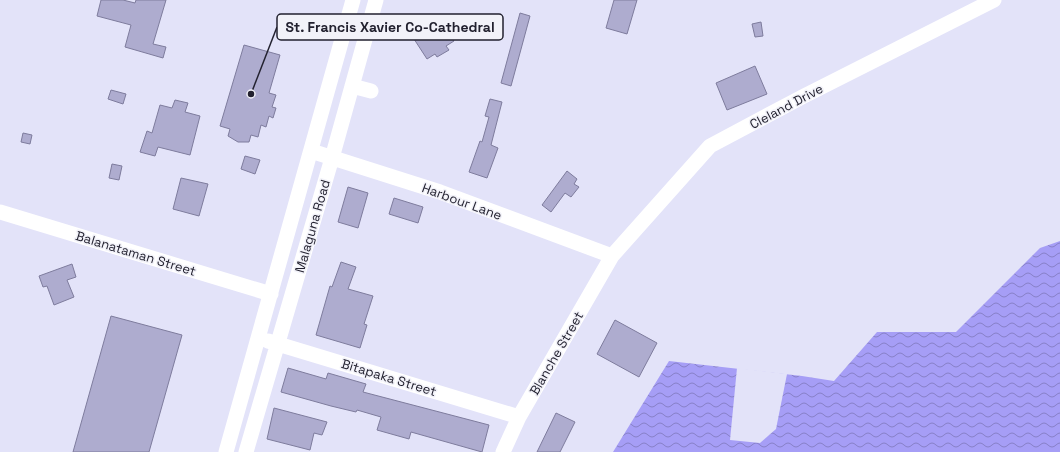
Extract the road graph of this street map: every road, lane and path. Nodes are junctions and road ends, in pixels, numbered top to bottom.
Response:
1 (354, 0) edge
2 (376, 0) edge
3 (994, 0) edge
4 (352, 86) junction
5 (372, 91) dead end
6 (311, 151) junction
7 (332, 158) junction
8 (0, 212) edge
9 (612, 256) junction
10 (271, 294) junction
11 (258, 338) junction
12 (277, 344) junction
13 (519, 417) junction
14 (226, 452) edge
15 (246, 452) edge
16 (503, 452) edge

1 - 6 street, Malaguna Road
2 - 4 street, Malaguna Road
3 - 9 street, Cleland Drive
4 - 5 street
4 - 7 street, Malaguna Road
6 - 7 street, Harbour Lane
6 - 10 street, Malaguna Road
7 - 9 street, Harbour Lane
7 - 12 street, Malaguna Road
8 - 10 street, Balanataman Street
9 - 13 street, Blanche Street
10 - 11 street, Malaguna Road
11 - 12 street, Bitapaka Street
11 - 14 street, Malaguna Road
12 - 13 street, Bitapaka Street
12 - 15 street, Malaguna Road
13 - 16 street, Blanche Street

